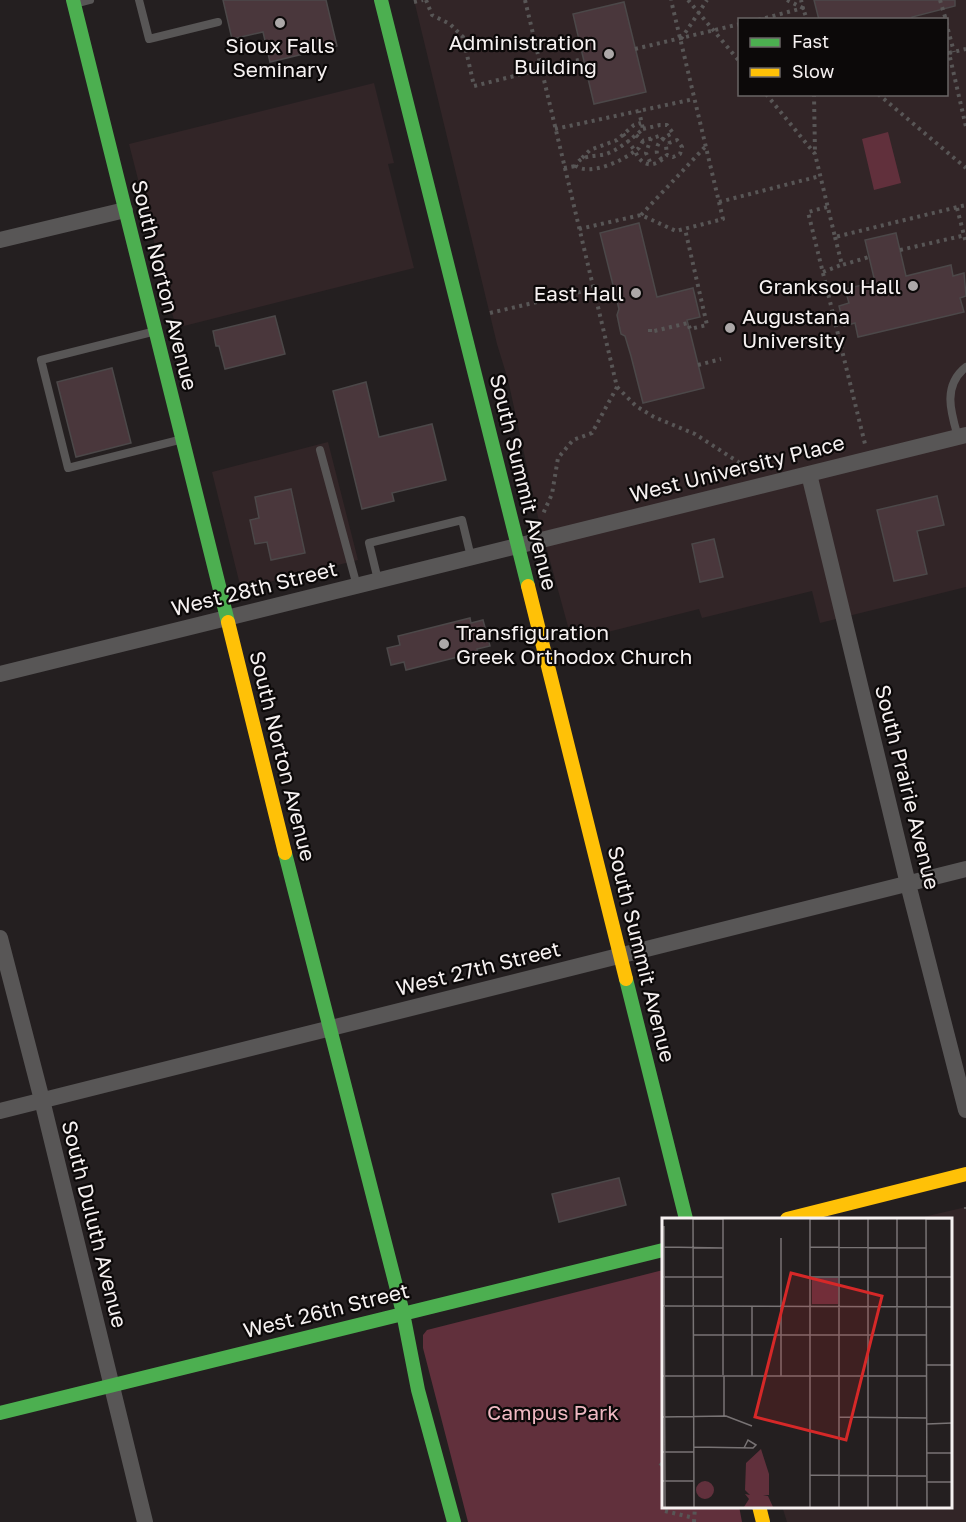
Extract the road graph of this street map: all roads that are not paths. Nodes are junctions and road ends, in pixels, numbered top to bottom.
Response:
1 (90, 0) edge
2 (139, 0) edge
3 (381, 0) edge
4 (74, 2) edge
5 (218, 22) dead end
6 (125, 210) junction
7 (0, 240) edge
8 (155, 331) junction
9 (966, 367) edge
10 (962, 436) edge
11 (183, 440) junction
12 (320, 450) dead end
13 (809, 474) junction
14 (518, 546) junction
15 (471, 557) junction
16 (378, 580) junction
17 (357, 586) junction
18 (228, 618) junction
19 (0, 674) edge
20 (966, 869) edge
21 (908, 884) junction
22 (0, 938) edge
23 (621, 956) junction
24 (329, 1029) junction
25 (42, 1100) junction
26 (966, 1110) edge
27 (0, 1111) edge
28 (966, 1174) edge
29 (686, 1218) edge
30 (791, 1218) edge
31 (662, 1250) edge
32 (403, 1313) junction
33 (111, 1385) junction
34 (0, 1413) edge
35 (759, 1507) edge
36 (145, 1522) edge
37 (454, 1522) edge
38 (763, 1522) edge

1 - 4 lane
2 - 5 lane
3 - 14 street, South Summit Avenue
4 - 6 street, South Norton Avenue
6 - 7 street
6 - 8 street, South Norton Avenue
8 - 11 street, South Norton Avenue
8 - 11 lane
9 - 10 lane
10 - 13 street, West University Place
11 - 18 street, South Norton Avenue
12 - 17 lane
13 - 14 street, West University Place
13 - 21 street, South Prairie Avenue
14 - 15 street, West 28th Street
14 - 23 street, South Summit Avenue
15 - 16 street, West 28th Street
15 - 16 lane
16 - 17 street, West 28th Street
17 - 18 street, West 28th Street
18 - 19 street, West 28th Street
18 - 24 street, South Norton Avenue
20 - 21 street, West 27th Street
21 - 23 street, West 27th Street
21 - 26 street, South Prairie Avenue
22 - 25 street, South Duluth Avenue
23 - 24 street, West 27th Street
23 - 29 street, South Summit Avenue
24 - 25 street, West 27th Street
24 - 32 street, South Norton Avenue
25 - 27 street, West 27th Street
25 - 33 street, South Duluth Avenue
28 - 30 street
31 - 32 street, West 26th Street
32 - 33 street, West 26th Street
32 - 37 street, South Norton Avenue
33 - 34 street, West 26th Street
33 - 36 street, South Duluth Avenue
35 - 38 street

